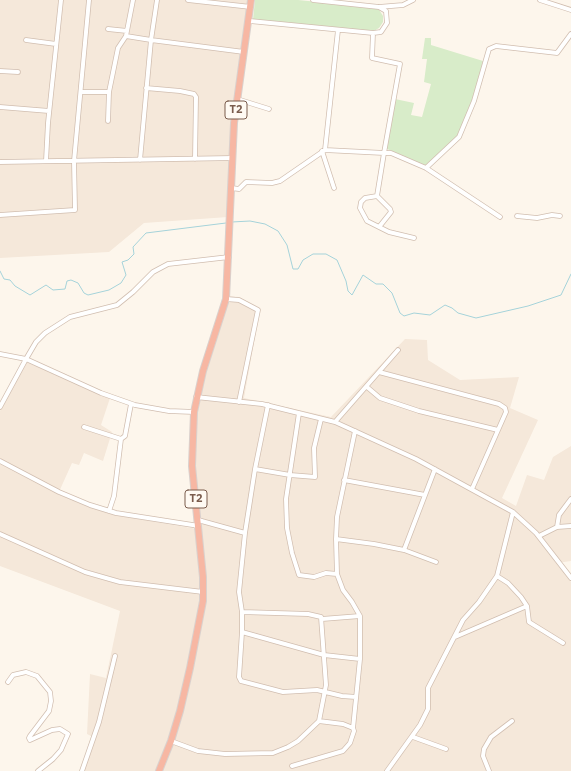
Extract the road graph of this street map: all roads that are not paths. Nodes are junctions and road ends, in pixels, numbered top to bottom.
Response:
1 (61, 0) edge
2 (90, 0) edge
3 (133, 0) edge
4 (157, 0) edge
5 (188, 0) edge
6 (313, 0) edge
7 (413, 0) edge
8 (540, 0) edge
9 (251, 3) edge
10 (379, 7) junction
11 (571, 10) edge
12 (250, 21) junction
13 (108, 30) dead end
14 (338, 30) junction
15 (373, 33) junction
16 (127, 34) junction
17 (571, 34) edge
18 (26, 40) dead end
19 (150, 40) junction
20 (56, 44) junction
21 (244, 52) junction
22 (0, 71) edge
23 (18, 72) dead end
24 (146, 88) junction
25 (81, 92) junction
26 (109, 92) junction
27 (237, 99) junction
28 (0, 107) edge
29 (269, 109) dead end
30 (49, 111) junction
31 (108, 121) dead end
32 (324, 151) junction
33 (384, 154) junction
34 (233, 158) junction
35 (195, 159) junction
36 (140, 160) junction
37 (46, 161) junction
38 (74, 161) junction
39 (0, 162) edge
40 (426, 168) junction
41 (231, 188) junction
42 (334, 188) dead end
43 (377, 196) junction
44 (0, 215) edge
45 (517, 216) dead end
46 (560, 216) dead end
47 (500, 217) dead end
48 (379, 226) junction
49 (414, 238) dead end
50 (229, 257) junction
51 (226, 299) junction
52 (398, 350) dead end
53 (0, 354) edge
54 (26, 359) junction
55 (379, 372) junction
56 (367, 387) junction
57 (196, 397) junction
58 (239, 402) junction
59 (131, 404) junction
60 (268, 405) junction
61 (0, 407) edge
62 (194, 412) junction
63 (299, 413) junction
64 (321, 419) junction
65 (335, 422) junction
66 (84, 427) dead end
67 (498, 430) junction
68 (354, 431) junction
69 (121, 439) junction
70 (0, 461) edge
71 (255, 469) junction
72 (435, 469) junction
73 (290, 475) junction
74 (344, 480) junction
75 (472, 489) junction
76 (425, 495) junction
77 (571, 499) edge
78 (109, 511) junction
79 (513, 512) junction
80 (198, 523) junction
81 (571, 526) edge
82 (556, 527) junction
83 (245, 533) junction
84 (0, 534) edge
85 (539, 536) junction
86 (336, 539) junction
87 (404, 550) junction
88 (436, 562) dead end
89 (337, 574) junction
90 (497, 576) junction
91 (571, 578) edge
92 (203, 592) junction
93 (527, 606) junction
94 (242, 612) junction
95 (360, 616) junction
96 (322, 619) junction
97 (242, 632) junction
98 (455, 637) junction
99 (563, 643) dead end
100 (324, 655) junction
101 (115, 656) dead end
102 (360, 660) junction
103 (8, 682) dead end
104 (326, 692) junction
105 (356, 697) junction
106 (319, 721) junction
107 (512, 721) dead end
108 (353, 728) junction
109 (413, 737) junction
110 (171, 741) junction
111 (446, 749) dead end
112 (292, 766) dead end
113 (38, 771) edge
114 (82, 771) edge
115 (159, 771) edge
116 (386, 771) edge
117 (489, 771) edge

1 - 20 street
2 - 25 street
3 - 16 street
4 - 19 street
5 - 9 street
6 - 10 street
7 - 10 street
8 - 11 street
9 - 12 highway, T2
10 - 15 street
12 - 14 street
12 - 21 highway, T2
13 - 16 street
14 - 15 street
14 - 32 street
15 - 33 street
16 - 19 street
16 - 26 street
17 - 40 street
18 - 20 street
19 - 21 street
19 - 24 street
20 - 30 street
21 - 27 highway, T2
22 - 23 street
24 - 35 street
24 - 36 street
25 - 26 street
25 - 38 street
26 - 31 street
27 - 29 street
27 - 34 highway, T2
28 - 30 street
30 - 37 street
32 - 33 street
32 - 41 street
32 - 42 street
33 - 40 street
33 - 43 street
34 - 35 street
34 - 41 highway, T2
35 - 36 street
36 - 38 street
37 - 38 street
37 - 39 street
38 - 44 street
40 - 47 street
41 - 50 highway, T2
43 - 48 street
43 - 48 street
45 - 46 street
48 - 49 street
50 - 51 highway, T2
50 - 54 street
51 - 57 highway, T2
51 - 58 street
52 - 55 street
53 - 54 street
54 - 59 street
54 - 61 street
55 - 56 street
55 - 67 street
56 - 65 street
56 - 67 street
57 - 58 street
57 - 62 highway, T2
58 - 60 street
59 - 62 street
59 - 69 street
60 - 63 street
60 - 71 street
62 - 80 highway, T2
63 - 64 street
63 - 73 street
64 - 65 street
64 - 73 street
65 - 68 street
66 - 69 street
67 - 75 street
68 - 72 street
68 - 74 street
69 - 78 street
70 - 78 street
71 - 73 street
71 - 83 street
72 - 75 street
72 - 76 street
73 - 89 street
74 - 76 street
74 - 86 street
75 - 79 street
76 - 87 street
77 - 82 street
78 - 80 street
79 - 85 street
79 - 90 street
80 - 83 street
80 - 92 highway, T2
81 - 82 street
82 - 85 street
83 - 94 street
84 - 92 street
85 - 91 street
86 - 87 street
86 - 89 street
87 - 88 street
89 - 95 street
90 - 93 street
90 - 98 street
92 - 110 highway, T2
93 - 98 street
93 - 99 street
94 - 96 street
94 - 97 street
95 - 96 street
95 - 102 street
96 - 100 street
97 - 100 street
97 - 104 street
98 - 109 street
100 - 102 street
100 - 104 street
101 - 114 street
102 - 105 street
103 - 113 street
104 - 105 street
104 - 106 street
105 - 108 street
106 - 108 street
106 - 110 street
107 - 117 street
108 - 112 street
109 - 111 street
109 - 116 street
110 - 115 highway, T2

